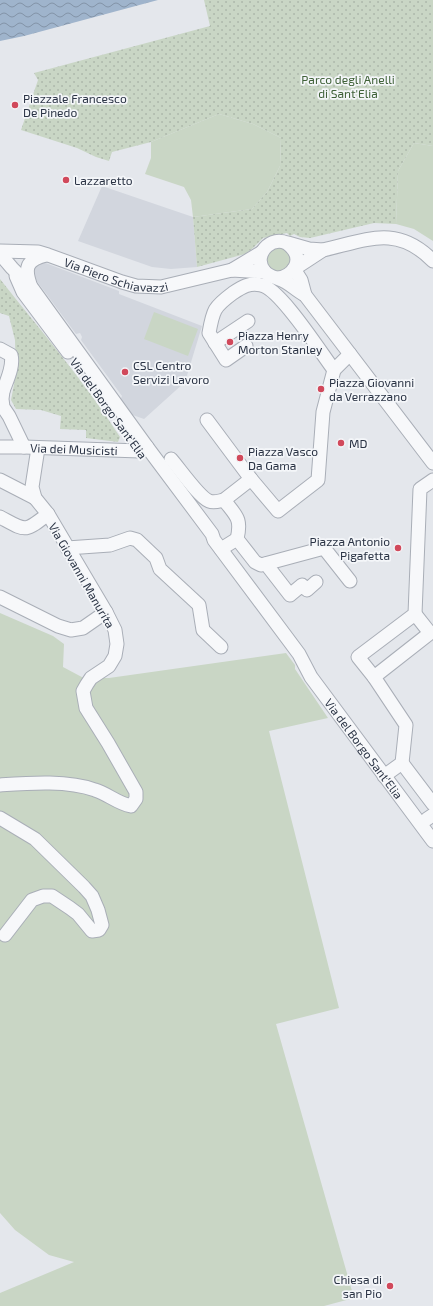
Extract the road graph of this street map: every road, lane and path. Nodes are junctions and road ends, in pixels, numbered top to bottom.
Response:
1 (288, 243) junction
2 (323, 250) junction
3 (0, 252) edge
4 (262, 252) junction
5 (48, 254) junction
6 (433, 261) edge
7 (12, 268) junction
8 (294, 269) junction
9 (232, 270) junction
10 (271, 275) junction
11 (32, 288) junction
12 (305, 295) junction
13 (248, 321) dead end
14 (215, 343) junction
15 (246, 346) dead end
16 (0, 349) edge
17 (350, 354) junction
18 (331, 366) junction
19 (1, 391) edge
20 (207, 420) dead end
21 (0, 447) edge
22 (24, 447) junction
23 (38, 448) junction
24 (144, 449) junction
25 (171, 459) dead end
26 (433, 463) edge
27 (251, 479) junction
28 (0, 480) edge
29 (433, 480) edge
30 (35, 498) junction
31 (224, 500) junction
32 (48, 514) junction
33 (0, 517) edge
34 (237, 539) junction
35 (217, 545) junction
36 (67, 548) junction
37 (266, 564) junction
38 (350, 581) dead end
39 (316, 582) dead end
40 (0, 597) edge
41 (106, 612) junction
42 (415, 614) junction
43 (221, 647) dead end
44 (374, 677) junction
45 (393, 770) junction
46 (0, 785) edge
47 (433, 804) edge
48 (0, 818) edge
49 (431, 821) edge
50 (433, 841) edge
51 (5, 936) dead end

1 - 2 street
1 - 4 street, Via Piero Schiavazzi
1 - 8 street, Via Piero Schiavazzi
2 - 6 street
2 - 8 street
3 - 5 street, Via Piero Schiavazzi
3 - 7 street, Via del Borgo Sant'Elia
4 - 9 street, Via Piero Schiavazzi
4 - 10 street
5 - 9 street, Via Piero Schiavazzi
5 - 11 street, Via del Borgo Sant'Elia
7 - 11 street, Via del Borgo Sant'Elia
7 - 24 street, Via del Borgo Sant'Elia
8 - 10 street
8 - 12 street, Via Piero Schiavazzi
9 - 10 street, Via Piero Schiavazzi
10 - 12 street, Via Piero Schiavazzi
11 - 24 street, Via del Borgo Sant'Elia
12 - 17 street, Via Piero Schiavazzi
13 - 14 street
14 - 15 street
14 - 18 street
16 - 19 street
17 - 18 street
17 - 26 street, Via Piero Schiavazzi
18 - 27 street
19 - 22 street
20 - 27 street
21 - 22 street, Via dei Musicisti
22 - 23 street, Via dei Musicisti
23 - 24 street, Via dei Musicisti
23 - 30 street
24 - 35 street, Via del Borgo Sant'Elia
25 - 31 street
27 - 31 street
28 - 30 street
29 - 42 street
30 - 32 street, Via Giovanni Manurita
31 - 34 street
32 - 33 street
32 - 36 street, Via Giovanni Manurita
34 - 35 street
34 - 37 street
35 - 45 street, Via del Borgo Sant'Elia
36 - 41 street, Via Giovanni Manurita
36 - 43 street
37 - 38 street
37 - 39 street
40 - 41 street
41 - 46 street, Via Giovanni Manurita
42 - 44 street
42 - 44 street
44 - 45 street
45 - 47 street
45 - 49 street, Via del Borgo Sant'Elia
45 - 50 street, Via del Borgo Sant'Elia
48 - 51 street

